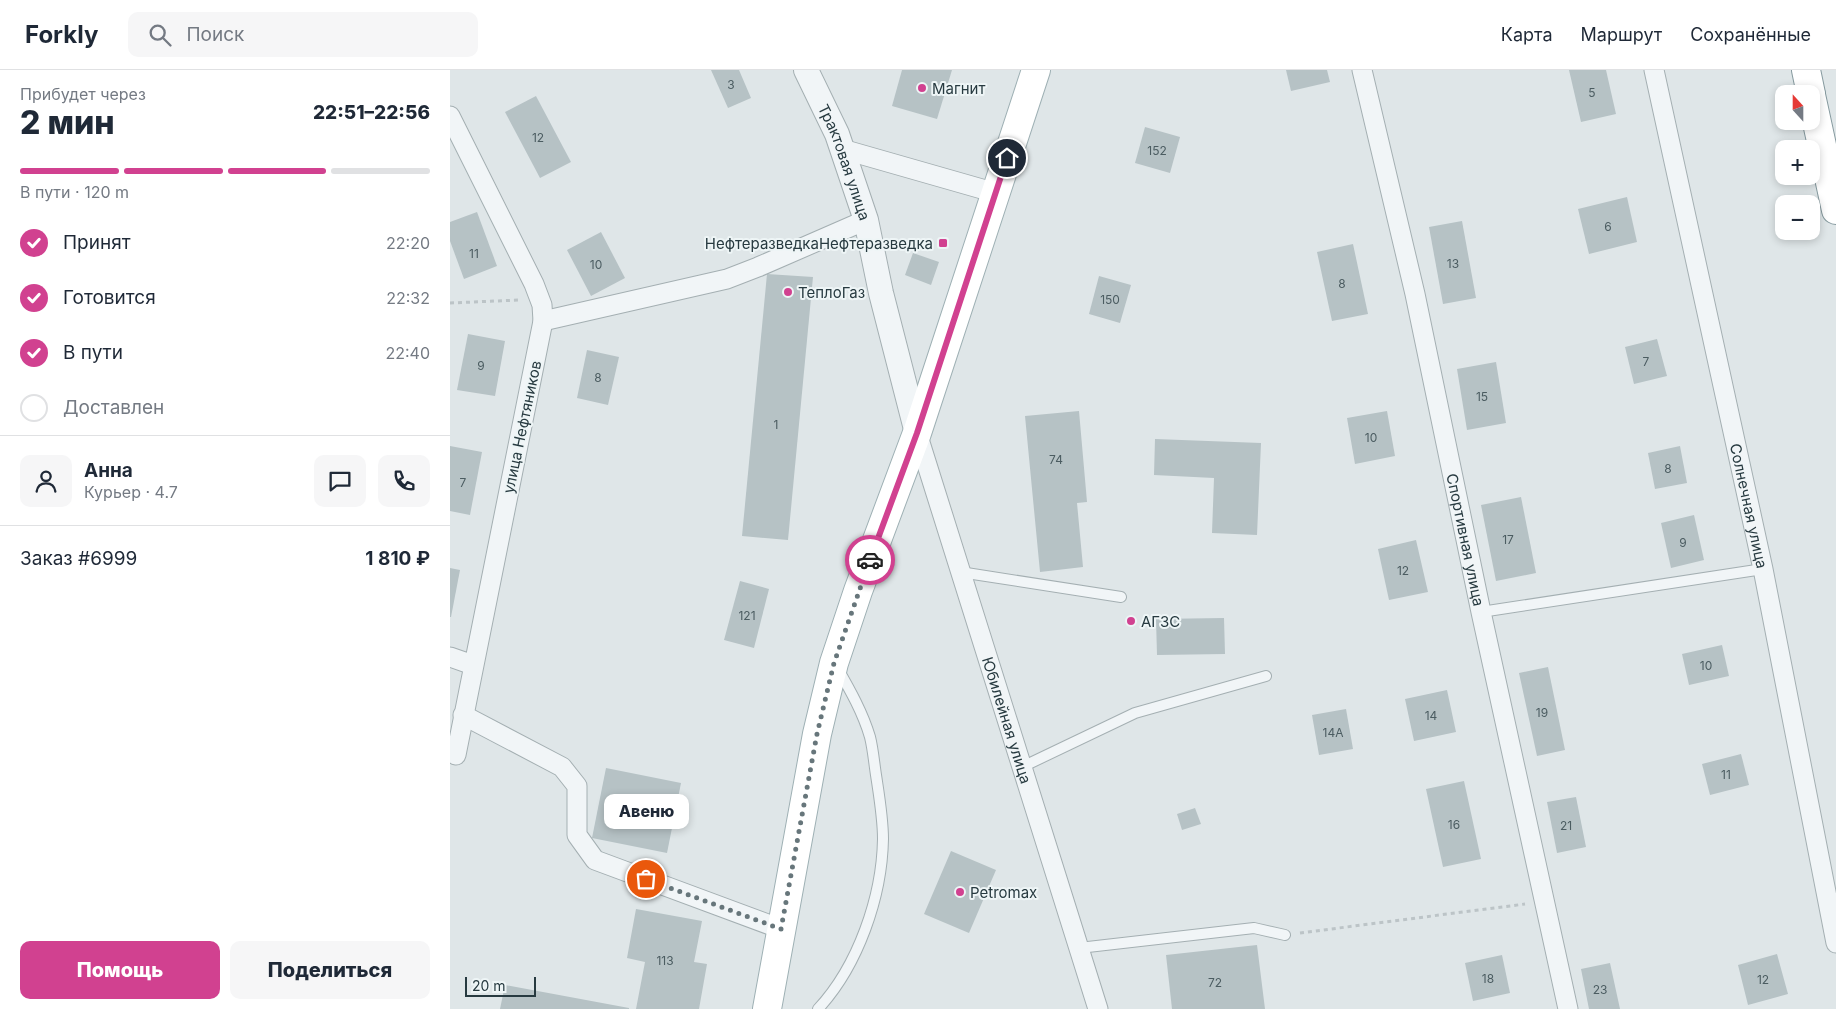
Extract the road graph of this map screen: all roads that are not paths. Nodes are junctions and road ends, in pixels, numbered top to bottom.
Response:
1 (806, 70) edge
2 (1036, 70) edge
3 (1362, 70) edge
4 (1654, 70) edge
5 (1806, 70) edge
6 (1809, 85) edge
7 (450, 116) edge
8 (1820, 126) edge
9 (842, 149) junction
10 (1831, 164) edge
11 (996, 193) junction
12 (1836, 210) edge
13 (866, 220) junction
14 (542, 313) junction
15 (917, 433) junction
16 (1763, 568) junction
17 (960, 572) junction
18 (1121, 597) dead end
19 (1482, 612) junction
20 (450, 657) edge
21 (834, 663) junction
22 (474, 665) junction
23 (1266, 676) dead end
24 (464, 715) junction
25 (456, 755) dead end
26 (1022, 767) junction
27 (781, 929) junction
28 (1285, 935) road end
29 (1836, 943) edge
30 (1079, 948) junction
31 (767, 1009) edge
32 (818, 1009) edge
33 (1098, 1009) edge
34 (1568, 1009) edge

1 - 9 street, Трактовая улица
2 - 11 main road
3 - 19 street, Спортивная улица
4 - 16 street, Солнечная улица
5 - 6 main road
7 - 14 street
8 - 10 main road
9 - 11 street
9 - 13 street, Трактовая улица
10 - 12 main road
11 - 15 main road
13 - 14 street
13 - 15 street, Трактовая улица
14 - 22 street, улица Нефтяников
15 - 17 street, Юбилейная улица
15 - 21 main road
16 - 19 lane
16 - 29 street, Солнечная улица
17 - 18 lane
17 - 26 street, Юбилейная улица
19 - 34 street, Спортивная улица
20 - 22 street
21 - 27 main road
21 - 32 lane
22 - 24 street, улица Нефтяников
23 - 26 lane
24 - 25 street, улица Нефтяников
24 - 27 street
26 - 30 street, Юбилейная улица
27 - 31 main road
28 - 30 lane
30 - 33 street, Юбилейная улица

